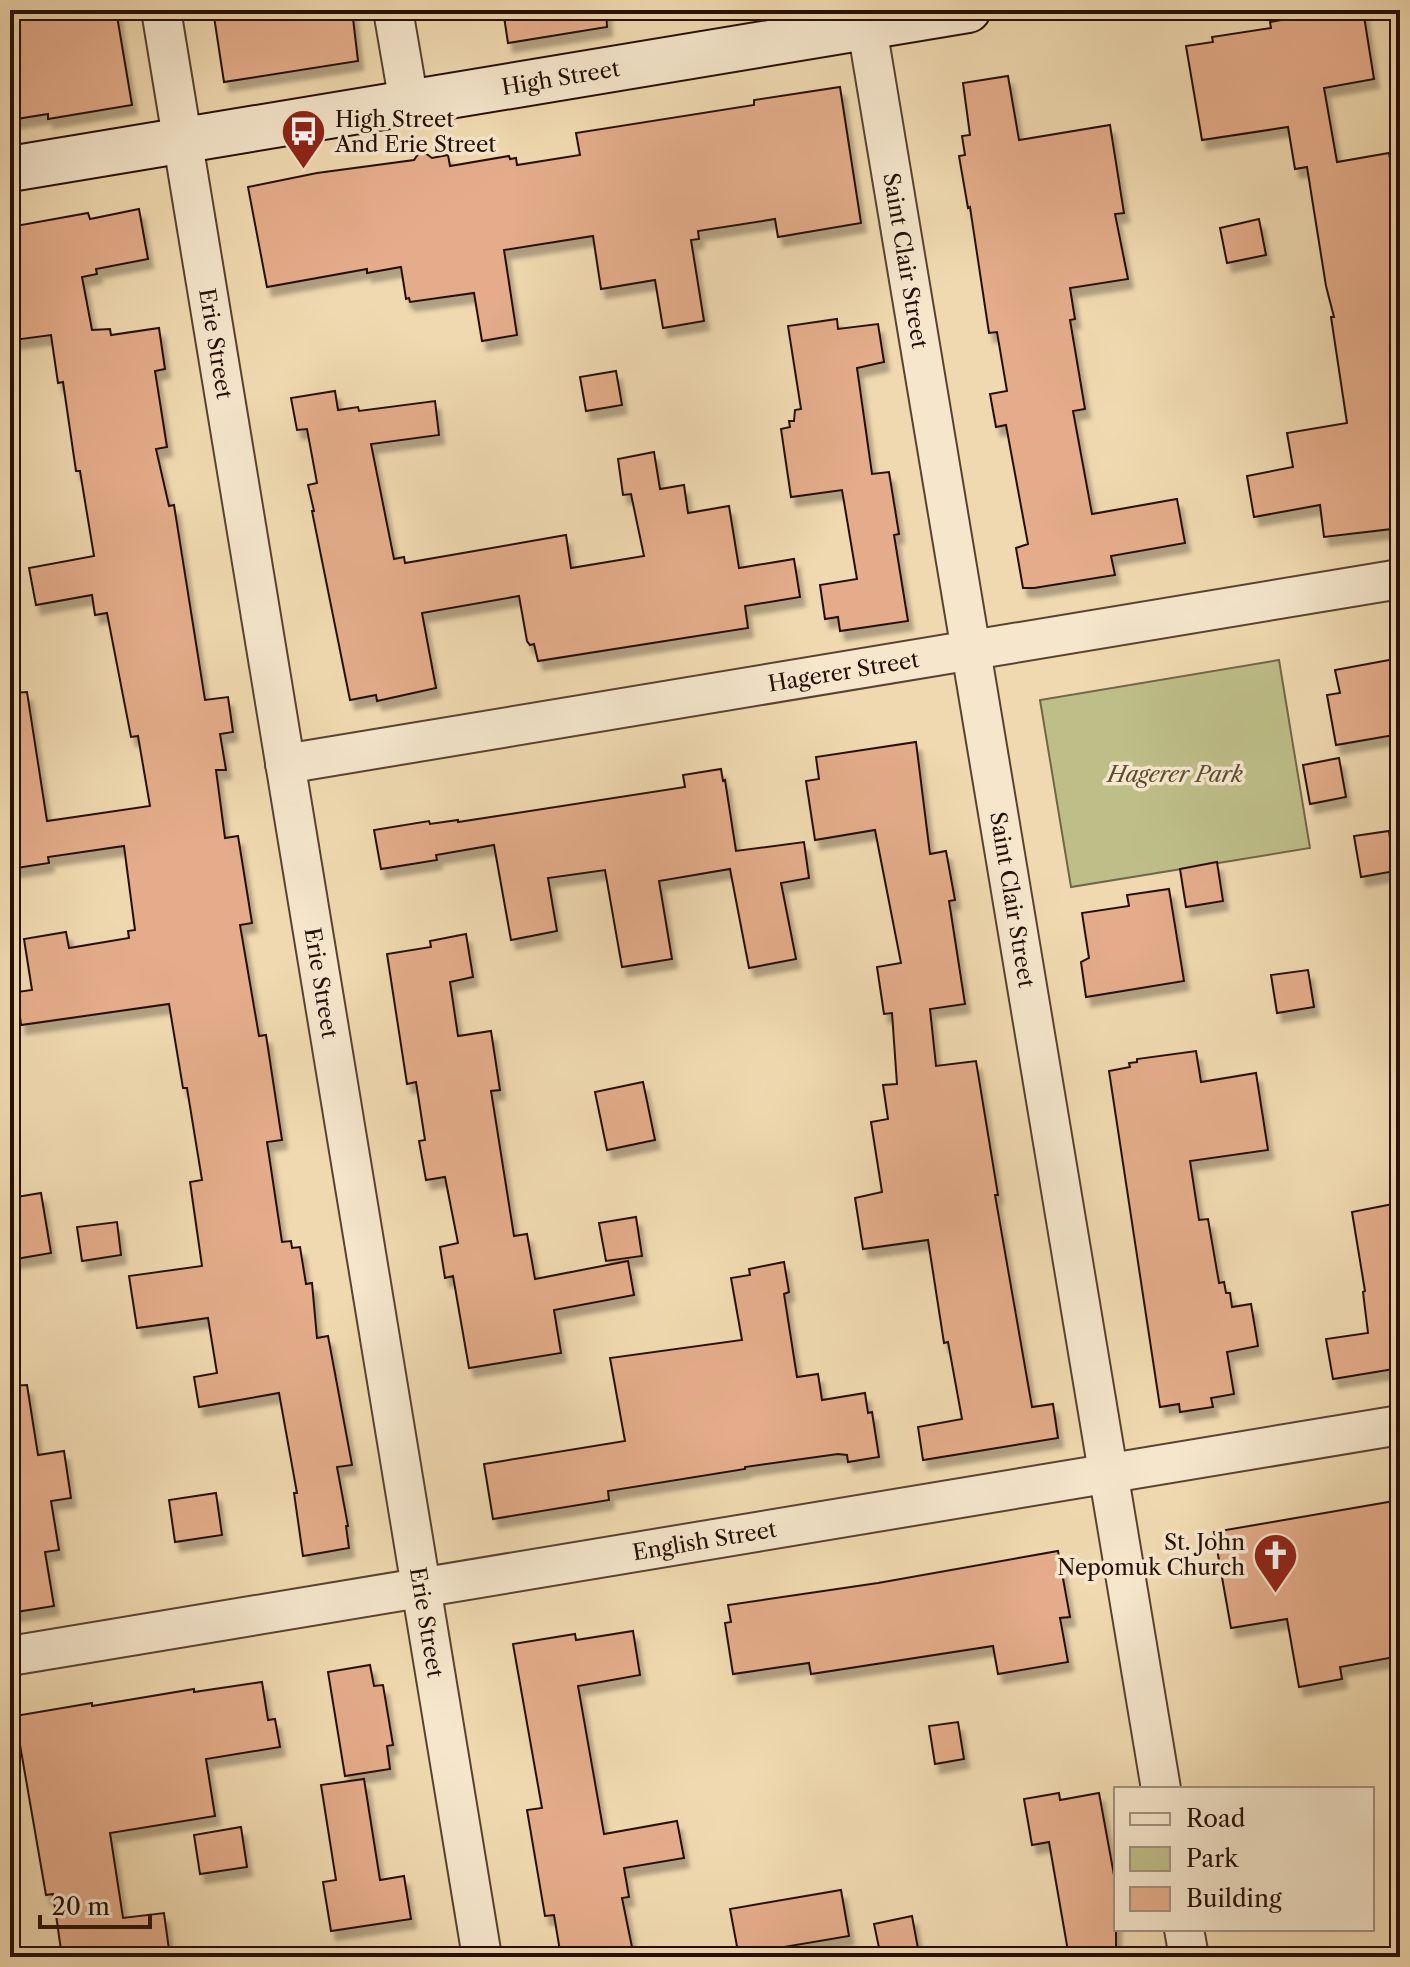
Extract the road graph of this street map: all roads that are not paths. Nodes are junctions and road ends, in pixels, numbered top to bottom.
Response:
1 (161, 10) edge
2 (393, 10) edge
3 (968, 10) edge
4 (865, 18) edge
5 (409, 103) junction
6 (182, 141) junction
7 (10, 169) edge
8 (1400, 579) edge
9 (970, 650) junction
10 (285, 764) junction
11 (1400, 1425) edge
12 (1107, 1474) junction
13 (420, 1587) junction
14 (10, 1656) edge
15 (1161, 1787) edge
16 (1184, 1931) edge
17 (482, 1957) edge
18 (1189, 1957) edge

1 - 6 street, Erie Street
2 - 5 street
3 - 4 main road, High Street
4 - 5 main road, High Street
4 - 9 street, Saint Clair Street
5 - 6 main road, High Street
6 - 7 main road, High Street
6 - 10 street, Erie Street
8 - 9 street, Hagerer Street
9 - 10 street, Hagerer Street
9 - 12 street, Saint Clair Street
10 - 13 street, Erie Street
11 - 12 street, English Street
12 - 13 street, English Street
12 - 15 street, Saint Clair Street
13 - 14 street, English Street
13 - 17 street, Erie Street
16 - 18 street

